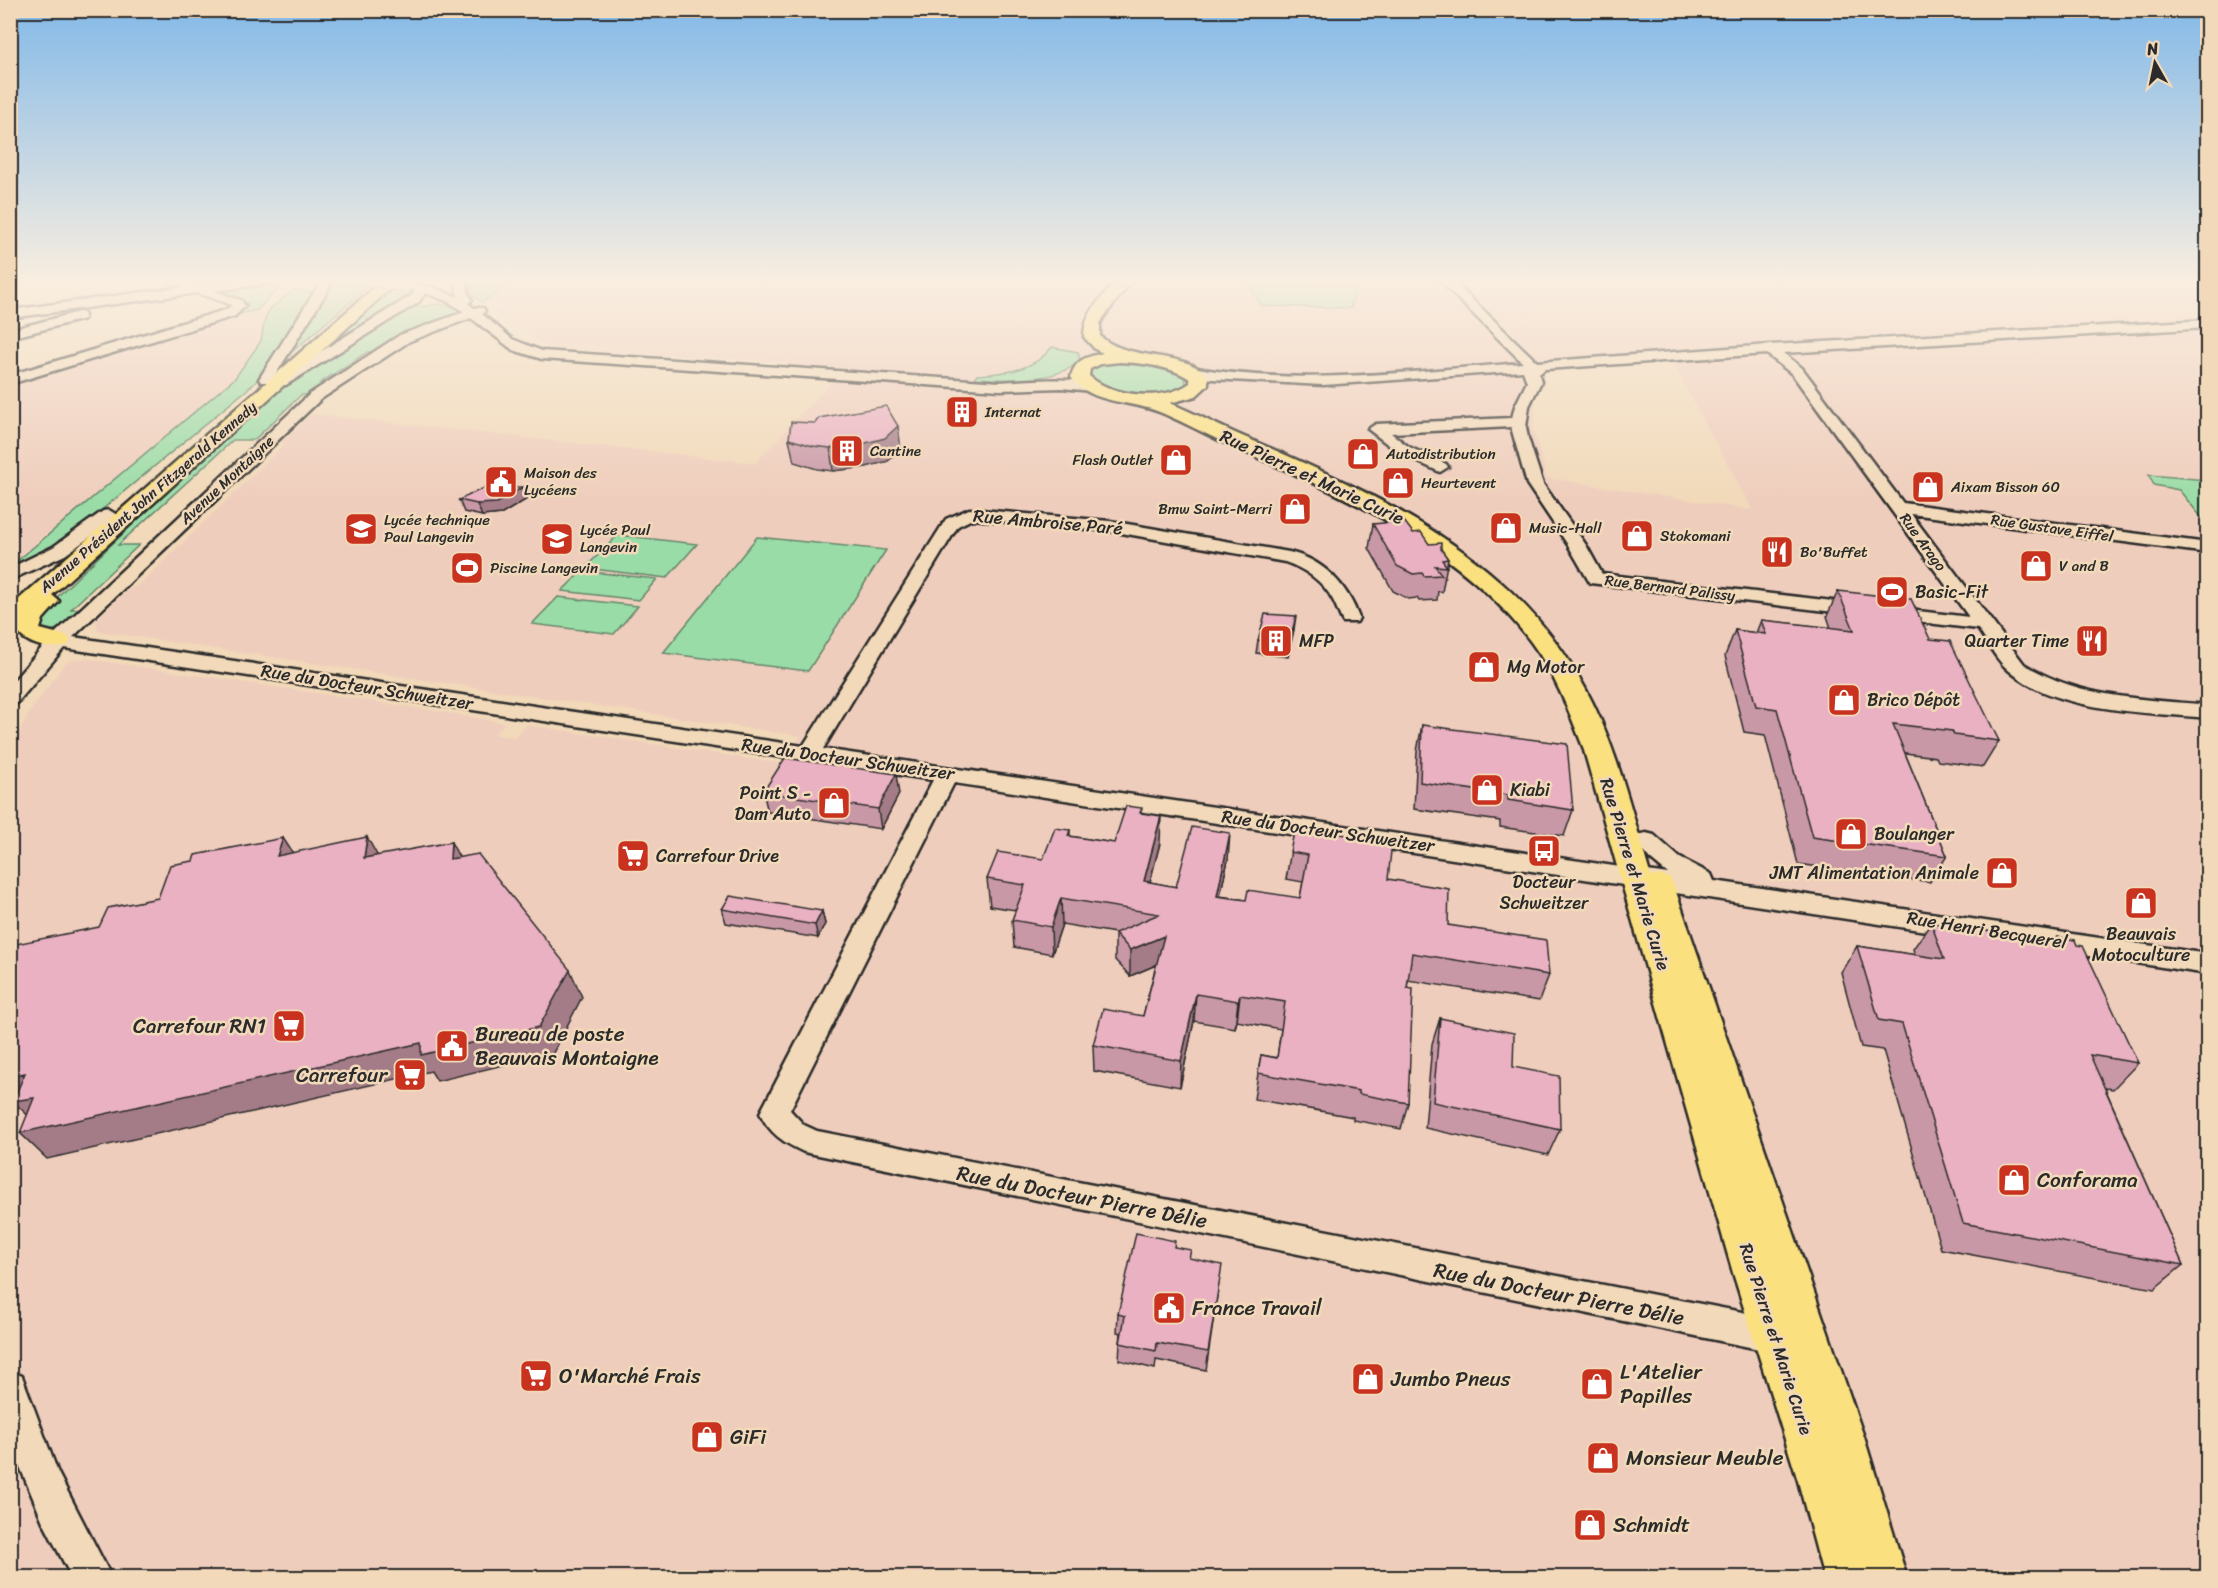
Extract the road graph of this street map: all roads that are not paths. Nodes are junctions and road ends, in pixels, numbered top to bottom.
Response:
1 (98, 353) edge
2 (286, 353) edge
3 (302, 353) edge
4 (313, 353) edge
5 (325, 353) edge
6 (381, 353) edge
7 (536, 353) edge
8 (572, 353) edge
9 (1082, 353) edge
10 (1119, 353) edge
11 (1517, 353) edge
12 (1742, 353) edge
13 (1775, 353) edge
14 (1145, 359) junction
15 (1084, 366) junction
16 (1532, 368) junction
17 (1191, 371) junction
18 (10, 380) edge
19 (268, 384) junction
20 (1092, 387) junction
21 (1191, 392) junction
22 (1135, 398) junction
23 (1518, 422) junction
24 (1440, 466) dead end
25 (149, 497) junction
26 (1897, 507) junction
27 (109, 515) junction
28 (2208, 548) edge
29 (10, 575) edge
30 (10, 600) edge
31 (1350, 618) dead end
32 (10, 620) edge
33 (1984, 624) junction
34 (58, 641) junction
35 (10, 699) edge
36 (2208, 712) edge
37 (809, 753) junction
38 (947, 774) junction
39 (1647, 866) junction
40 (1767, 897) junction
41 (2208, 964) edge
42 (1789, 1331) junction
43 (10, 1388) edge
44 (93, 1578) edge
45 (1848, 1578) edge
46 (1883, 1578) edge

1 - 18 street
2 - 19 street
3 - 19 main road, Avenue Président John Fitzgerald Kennedy
4 - 19 main road, Avenue Président John Fitzgerald Kennedy
5 - 19 street
6 - 34 street, Avenue Montaigne
7 - 20 street
8 - 15 street
9 - 15 main road
10 - 14 main road
11 - 16 street
12 - 16 street
13 - 26 street, Rue Arago
14 - 15 main road
14 - 17 main road
15 - 20 main road
16 - 17 street
16 - 21 street
16 - 23 street
17 - 21 main road, Rue Pierre et Marie Curie
19 - 25 main road, Avenue Président John Fitzgerald Kennedy
19 - 27 main road, Avenue Président John Fitzgerald Kennedy
20 - 22 main road
21 - 22 main road
21 - 39 main road, Rue Pierre et Marie Curie
22 - 39 main road, Rue Pierre et Marie Curie
23 - 24 street
23 - 33 street, Rue Bernard Palissy
25 - 32 main road, Avenue Président John Fitzgerald Kennedy
25 - 34 main road
26 - 28 street, Rue Gustave Eiffel
26 - 33 street, Rue Arago
27 - 29 street
27 - 30 main road, Avenue Président John Fitzgerald Kennedy
31 - 37 street, Rue Ambroise Paré
33 - 36 street, Rue Arago
34 - 35 street, Avenue Montaigne
34 - 37 street, Rue du Docteur Schweitzer
37 - 38 street, Rue du Docteur Schweitzer
38 - 39 street, Rue du Docteur Schweitzer
38 - 42 street, Rue du Docteur Pierre Délie
39 - 40 street, Rue Henri Becquerel
39 - 40 street, Rue Henri Becquerel
39 - 42 main road, Rue Pierre et Marie Curie
40 - 41 street, Rue Henri Becquerel
42 - 45 main road, Rue Pierre et Marie Curie
42 - 46 main road, Rue Pierre et Marie Curie
43 - 44 street

